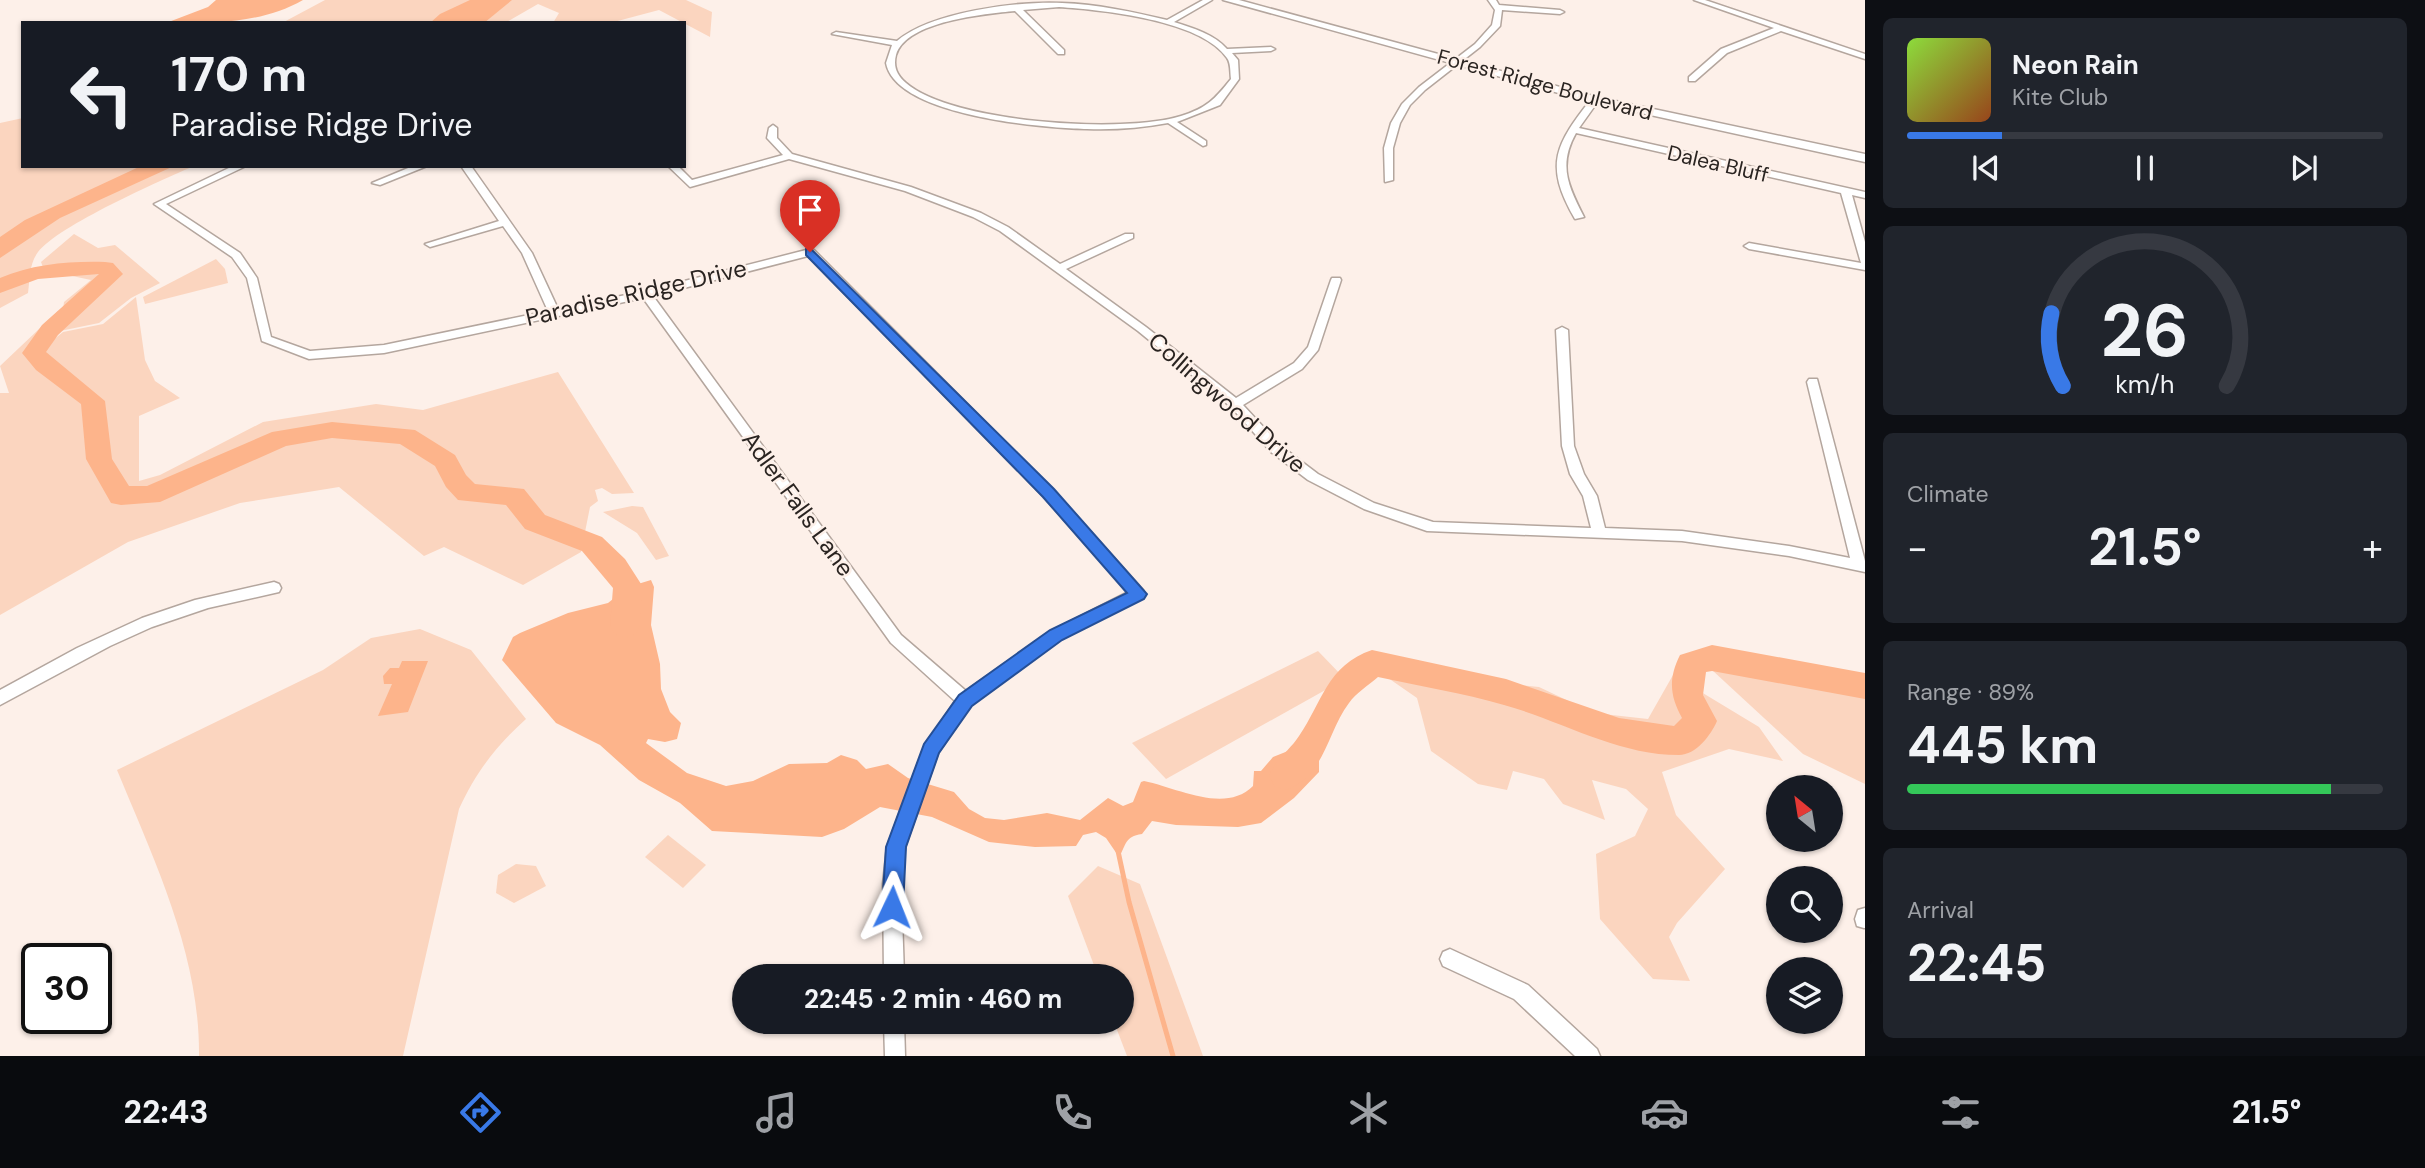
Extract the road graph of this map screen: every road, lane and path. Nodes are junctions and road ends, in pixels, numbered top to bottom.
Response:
1 (1208, 0) edge
2 (1228, 0) edge
3 (1698, 0) edge
4 (1495, 4) edge
5 (1018, 9) junction
6 (1560, 12) dead end
7 (1168, 22) junction
8 (1780, 28) junction
9 (836, 34) dead end
10 (897, 43) junction
11 (1271, 49) dead end
12 (1225, 51) junction
13 (1061, 52) dead end
14 (1865, 57) edge
15 (1454, 62) junction
16 (1692, 79) dead end
17 (1595, 100) junction
18 (1170, 121) junction
19 (773, 128) dead end
20 (1572, 129) junction
21 (1203, 143) dead end
22 (789, 156) junction
23 (1865, 158) edge
24 (237, 168) edge
25 (417, 168) edge
26 (467, 168) edge
27 (675, 168) edge
28 (1388, 180) dead end
29 (377, 183) dead end
30 (1846, 192) junction
31 (1865, 195) edge
32 (1579, 217) dead end
33 (505, 222) junction
34 (1129, 236) dead end
35 (430, 244) dead end
36 (1749, 246) dead end
37 (1865, 261) edge
38 (1865, 267) edge
39 (1058, 269) junction
40 (1336, 280) dead end
41 (646, 294) junction
42 (554, 312) junction
43 (1562, 330) dead end
44 (1813, 382) dead end
45 (1235, 404) junction
46 (1600, 534) junction
47 (1862, 567) edge
48 (274, 588) dead end
49 (0, 698) edge
50 (965, 700) junction
51 (1450, 959) dead end
52 (894, 964) edge
53 (894, 1034) edge
54 (895, 1056) edge
55 (1590, 1056) edge

1 - 7 street
2 - 15 street, Forest Ridge Boulevard
3 - 8 street
4 - 6 street
4 - 15 street
5 - 7 street
5 - 10 street
5 - 13 street
7 - 12 street
8 - 14 street
8 - 16 street
9 - 10 street
10 - 18 street
11 - 12 street
12 - 18 street
15 - 17 street, Forest Ridge Boulevard
15 - 28 street
17 - 20 street
17 - 23 street, Forest Ridge Boulevard
18 - 21 street
19 - 22 street
20 - 30 street, Dalea Bluff
20 - 32 street
22 - 27 street
22 - 39 street, Collingwood Drive
24 - 42 street, Paradise Ridge Drive
25 - 29 street
26 - 33 street
30 - 31 street, Dalea Bluff
30 - 37 street
33 - 35 street
33 - 42 street
34 - 39 street
36 - 38 street
39 - 45 street, Collingwood Drive
40 - 45 street
41 - 42 street, Paradise Ridge Drive
41 - 50 street, Adler Falls Lane
41 - 50 street, Paradise Ridge Drive
43 - 46 street
44 - 47 street
45 - 46 street, Collingwood Drive
46 - 47 street, Collingwood Drive
48 - 49 street
50 - 52 street, Paradise Ridge Drive
51 - 55 street
53 - 54 street

